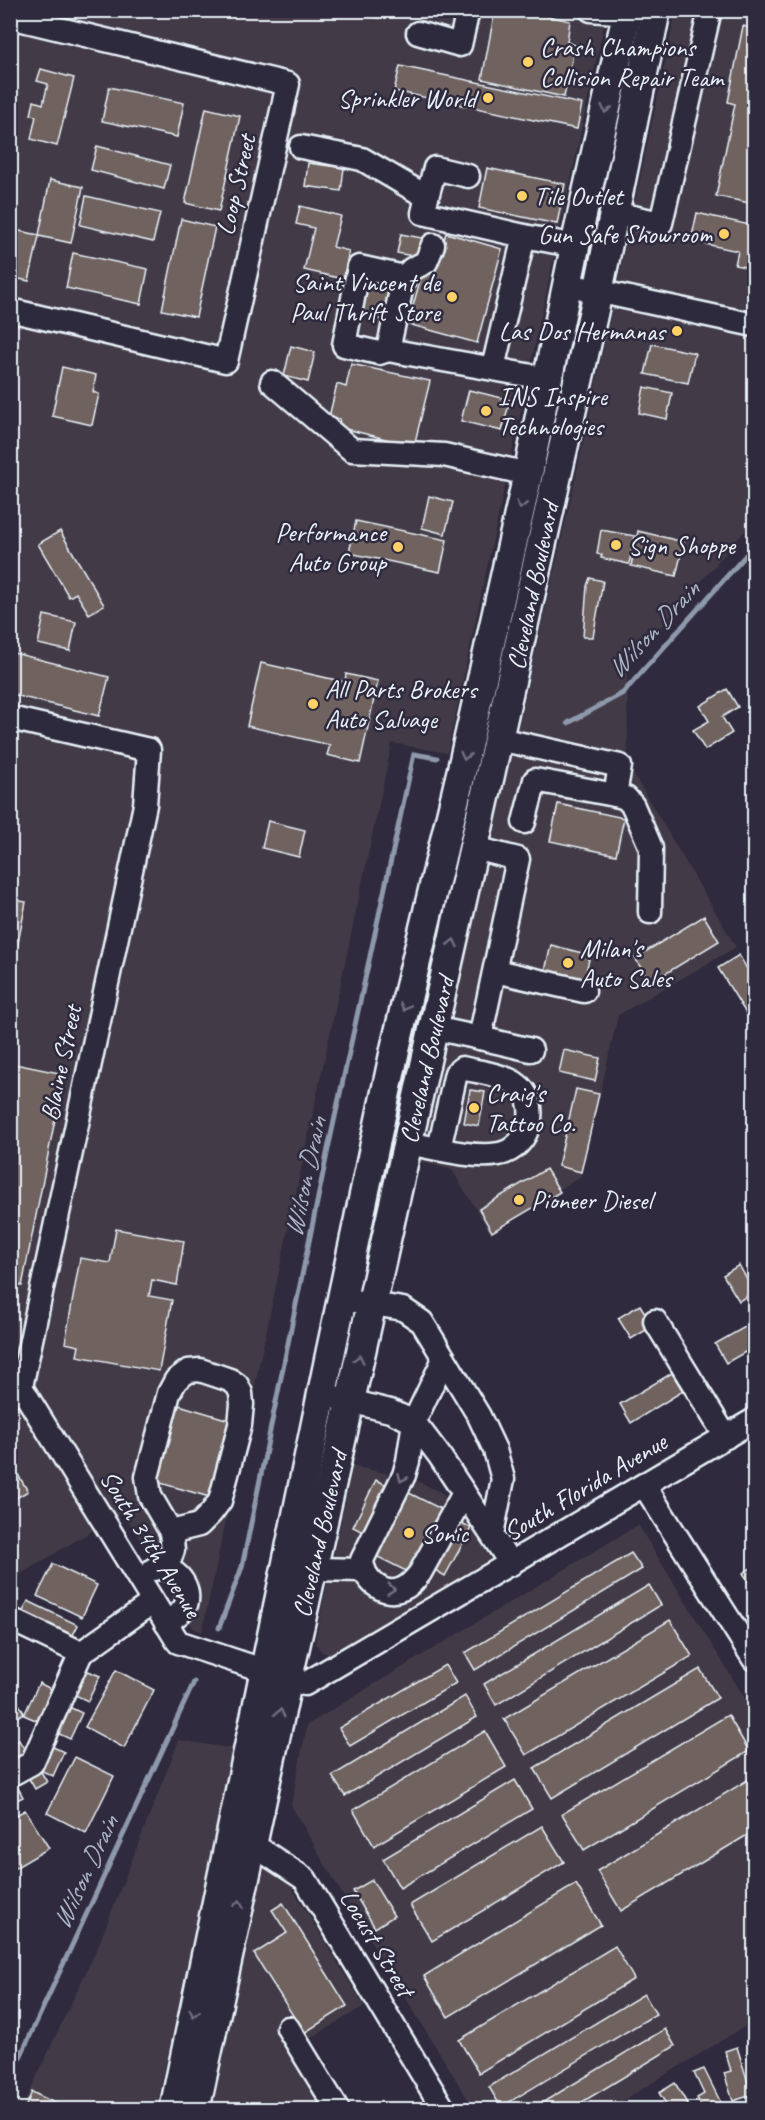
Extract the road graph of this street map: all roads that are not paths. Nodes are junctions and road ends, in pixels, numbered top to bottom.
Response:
1 (468, 10) edge
2 (591, 10) edge
3 (656, 10) edge
4 (710, 10) edge
5 (627, 12) edge
6 (11, 14) edge
7 (418, 33) dead end
8 (301, 147) dead end
9 (468, 176) dead end
10 (428, 197) junction
11 (614, 213) junction
12 (524, 236) junction
13 (433, 245) dead end
14 (576, 246) junction
15 (404, 277) junction
16 (569, 285) junction
17 (598, 292) junction
18 (10, 309) edge
19 (754, 325) edge
20 (388, 350) junction
21 (493, 368) junction
22 (549, 379) junction
23 (272, 382) dead end
24 (528, 474) junction
25 (10, 718) edge
26 (499, 739) junction
27 (542, 748) junction
28 (535, 780) junction
29 (615, 795) junction
30 (524, 822) dead end
31 (475, 848) junction
32 (650, 912) dead end
33 (495, 970) junction
34 (584, 991) dead end
35 (434, 1028) junction
36 (480, 1038) junction
37 (531, 1050) dead end
38 (408, 1143) junction
39 (439, 1149) junction
40 (342, 1299) junction
41 (372, 1304) junction
42 (655, 1321) dead end
43 (444, 1359) junction
44 (16, 1386) edge
45 (322, 1394) junction
46 (350, 1400) junction
47 (754, 1419) edge
48 (414, 1422) junction
49 (726, 1437) junction
50 (644, 1485) junction
51 (464, 1493) junction
52 (171, 1532) junction
53 (492, 1534) junction
54 (511, 1564) junction
55 (299, 1566) junction
56 (167, 1567) junction
57 (363, 1570) junction
58 (139, 1578) junction
59 (153, 1602) junction
60 (10, 1619) edge
61 (166, 1623) junction
62 (81, 1653) junction
63 (754, 1659) edge
64 (276, 1675) junction
65 (10, 1775) edge
66 (241, 1842) junction
67 (288, 2028) dead end
68 (435, 2106) edge
69 (174, 2109) edge
70 (195, 2109) edge
71 (338, 2109) edge

1 - 7 street
2 - 5 street
3 - 11 main road, Cleveland Boulevard
4 - 11 street
5 -> 14 main road, Cleveland Boulevard
6 - 18 street, Loop Street
8 - 10 street
9 - 10 street
10 - 12 street
11 - 17 main road, Cleveland Boulevard
12 - 14 street
12 - 21 street
13 - 15 street
14 - 16 main road, Cleveland Boulevard
15 - 20 street
15 - 20 street
16 - 17 street
16 - 22 main road, Cleveland Boulevard
17 - 19 street
17 - 26 main road, Cleveland Boulevard
20 - 21 street
21 - 22 street
22 - 24 main road, Cleveland Boulevard
23 - 24 street
24 -> 40 main road, Cleveland Boulevard
25 - 44 street, Blaine Street
26 - 27 street
26 - 31 main road, Cleveland Boulevard
27 - 28 street
27 - 29 street
28 - 29 street
28 - 30 street
29 - 32 street
31 - 33 street
35 -> 31 main road, Cleveland Boulevard
33 - 34 street
33 - 36 street
35 - 36 street
35 - 38 main road, Cleveland Boulevard
36 - 37 street
38 - 39 street
38 - 41 main road, Cleveland Boulevard
39 - 39 street
40 - 41 street
40 - 45 main road, Cleveland Boulevard
41 - 43 street
46 -> 41 main road, Cleveland Boulevard
42 - 49 street
43 - 48 street
43 - 53 street
44 - 58 street, South 34th Avenue
45 - 46 street
45 - 55 main road, Cleveland Boulevard
46 - 48 street
46 - 55 main road, Cleveland Boulevard
47 - 49 street, South Florida Avenue
48 - 51 street
48 -> 57 street
49 - 50 street, South Florida Avenue
50 - 54 street, South Florida Avenue
50 - 63 street
51 - 53 street
57 -> 51 street
52 - 52 street
52 - 56 street
53 - 54 street
54 - 64 street, South Florida Avenue
55 - 57 street
55 - 64 main road, Cleveland Boulevard
56 - 58 street
56 - 61 street
58 - 59 street, South 34th Avenue
59 - 61 street, South 34th Avenue
59 - 62 street
60 - 62 street
61 - 64 street, South 34th Avenue
62 - 65 street
64 - 66 main road, Cleveland Boulevard
66 - 68 street, Locust Street
66 -> 69 main road, Cleveland Boulevard
70 -> 66 main road, Cleveland Boulevard
67 - 71 street

